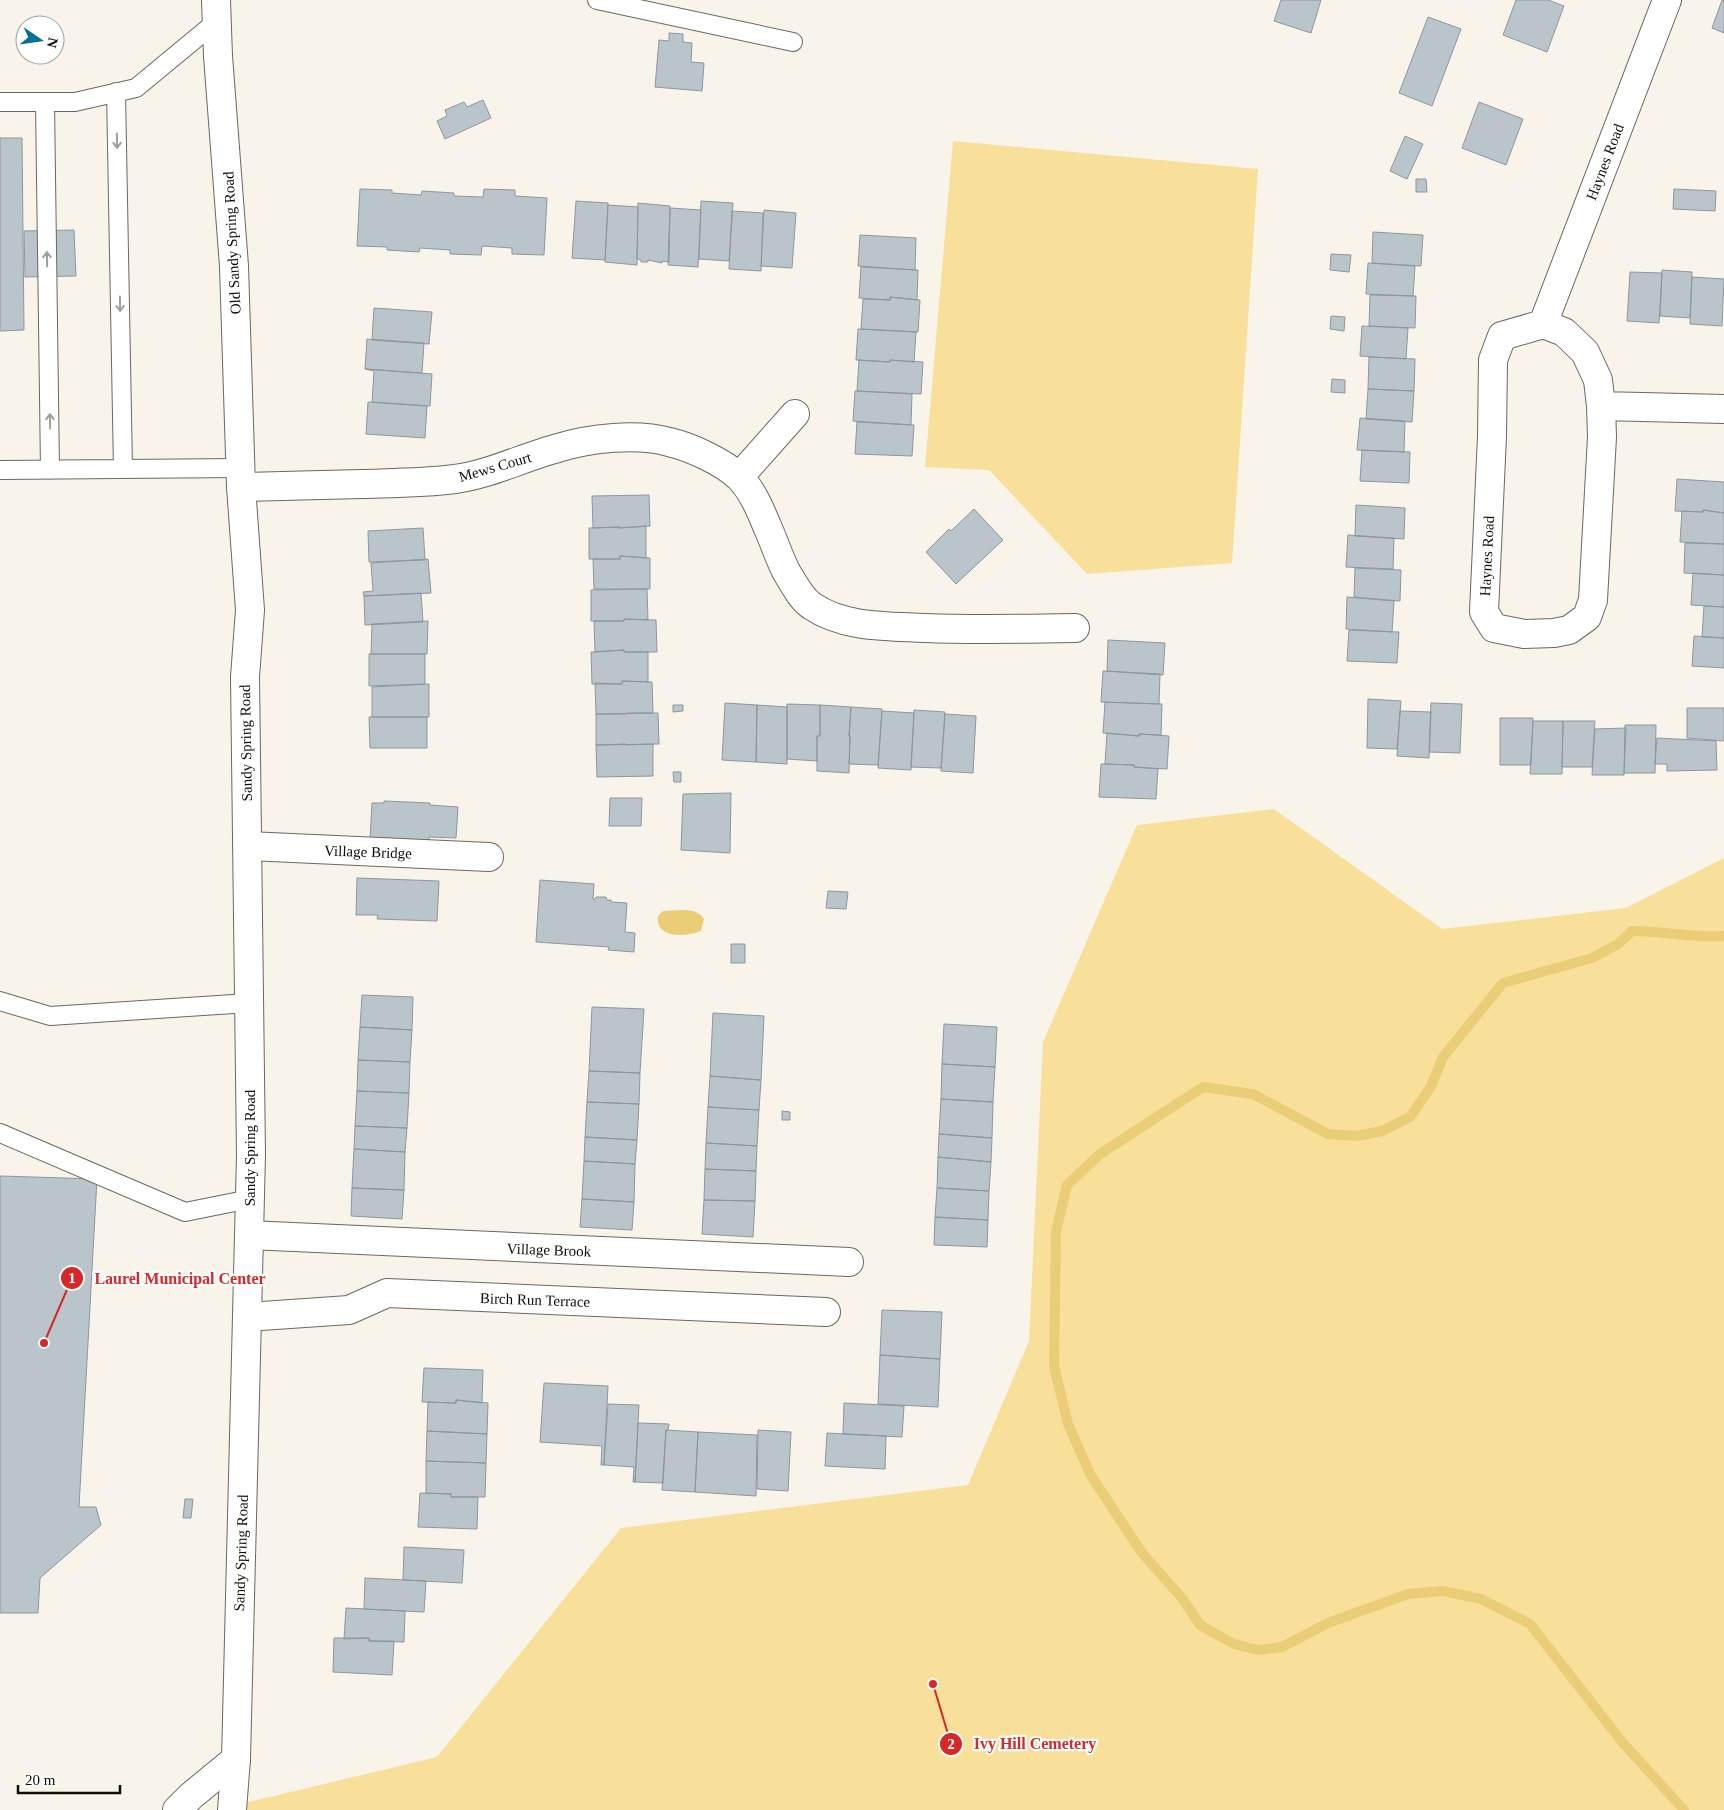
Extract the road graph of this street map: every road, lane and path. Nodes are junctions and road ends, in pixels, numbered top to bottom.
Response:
1 (597, 0) edge
2 (1667, 0) edge
3 (652, 6) edge
4 (217, 10) edge
5 (793, 42) dead end
6 (116, 92) junction
7 (0, 102) edge
8 (45, 102) junction
9 (1543, 324) junction
10 (1601, 406) junction
11 (1724, 409) edge
12 (795, 414) dead end
13 (123, 469) junction
14 (0, 470) edge
15 (50, 470) junction
16 (240, 477) junction
17 (739, 477) junction
18 (1075, 628) dead end
19 (248, 846) junction
20 (489, 857) dead end
21 (0, 1001) edge
22 (249, 1003) junction
23 (0, 1133) edge
24 (250, 1199) junction
25 (249, 1235) junction
26 (849, 1262) dead end
27 (826, 1312) dead end
28 (247, 1317) junction
29 (236, 1758) junction
30 (177, 1810) edge
31 (232, 1810) edge

1 - 3 lane
2 - 9 street, Haynes Road
3 - 5 lane
4 - 6 lane
4 - 16 street, Old Sandy Spring Road
6 - 8 lane
6 -> 13 lane
7 - 8 lane
15 -> 8 lane
9 - 10 street, Haynes Road
9 - 10 street, Haynes Road
10 - 11 street
12 - 17 street
13 - 15 lane
13 - 16 lane
14 - 15 lane
16 - 17 street, Mews Court
16 - 19 street, Sandy Spring Road
17 - 18 street, Mews Court
19 - 20 street, Village Bridge
19 - 22 street, Sandy Spring Road
21 - 22 lane
22 - 24 street, Sandy Spring Road
23 - 24 lane
24 - 25 street, Sandy Spring Road
25 - 26 street, Village Brook
25 - 28 street, Sandy Spring Road
27 - 28 street, Birch Run Terrace
28 - 29 street, Sandy Spring Road
29 - 30 street
29 - 31 street, Sandy Spring Road

